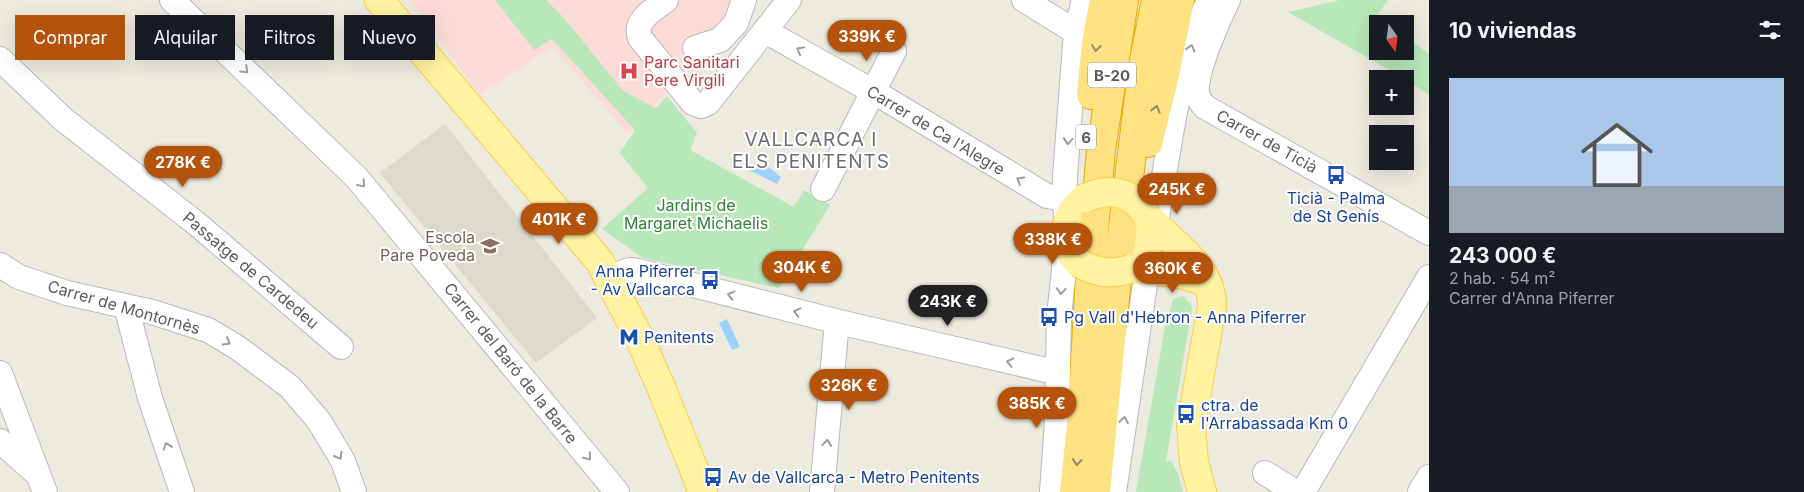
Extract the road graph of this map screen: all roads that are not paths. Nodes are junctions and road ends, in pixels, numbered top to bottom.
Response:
1 (172, 0) edge
2 (379, 0) edge
3 (666, 0) edge
4 (744, 0) edge
5 (789, 0) edge
6 (1024, 0) edge
7 (1084, 0) edge
8 (1104, 0) edge
9 (1124, 0) edge
10 (1156, 0) edge
11 (1180, 0) edge
12 (1210, 0) edge
13 (1228, 0) edge
14 (765, 31) junction
15 (1076, 32) junction
16 (695, 48) dead end
17 (894, 51) dead end
18 (0, 59) edge
19 (873, 92) junction
20 (823, 188) dead end
21 (1076, 228) junction
22 (1429, 233) edge
23 (1142, 247) junction
24 (0, 265) edge
25 (609, 277) junction
26 (1429, 277) edge
27 (1207, 283) junction
28 (126, 306) junction
29 (839, 322) junction
30 (341, 347) dead end
31 (1058, 367) junction
32 (0, 374) edge
33 (0, 441) edge
34 (1265, 473) dead end
35 (1429, 477) edge
36 (42, 484) edge
37 (182, 492) edge
38 (354, 492) edge
39 (617, 492) edge
40 (702, 492) edge
41 (822, 492) edge
42 (1052, 492) edge
43 (1074, 492) edge
44 (1096, 492) edge
45 (1114, 492) edge
46 (1202, 492) edge
47 (1296, 492) edge
48 (1303, 492) edge
49 (1420, 492) edge

1 -> 39 street, Carrer del Baró de la Barre
2 - 25 main road
3 - 14 street
4 - 16 street
5 - 14 street
6 - 15 street
7 - 15 street
8 -> 21 highway, 6
9 - 21 highway, B-20
10 - 23 highway, B-20
23 -> 11 highway
23 -> 12 street
13 - 22 street, Carrer de Ticià
19 -> 14 street, Carrer de Ca l'Alegre
15 -> 21 street
17 - 19 street
18 - 30 street, Passatge de Cardedeu
19 - 20 street
21 -> 19 street, Carrer de Ca l'Alegre
21 - 23 main road, bridge
21 - 23 main road, bridge
21 -> 31 street
21 -> 43 highway, B-20
23 - 27 main road
23 - 27 main road
23 - 44 highway, B-20
45 -> 23 street
24 - 28 street, Carrer de Montornès
29 -> 25 street
25 - 40 main road
26 - 48 street
27 - 46 main road
37 -> 28 street
28 -> 38 street, Carrer de Montornès
31 -> 29 street
41 -> 29 street
31 - 42 street
32 - 36 street
33 - 36 street
34 - 47 street
35 - 49 street

